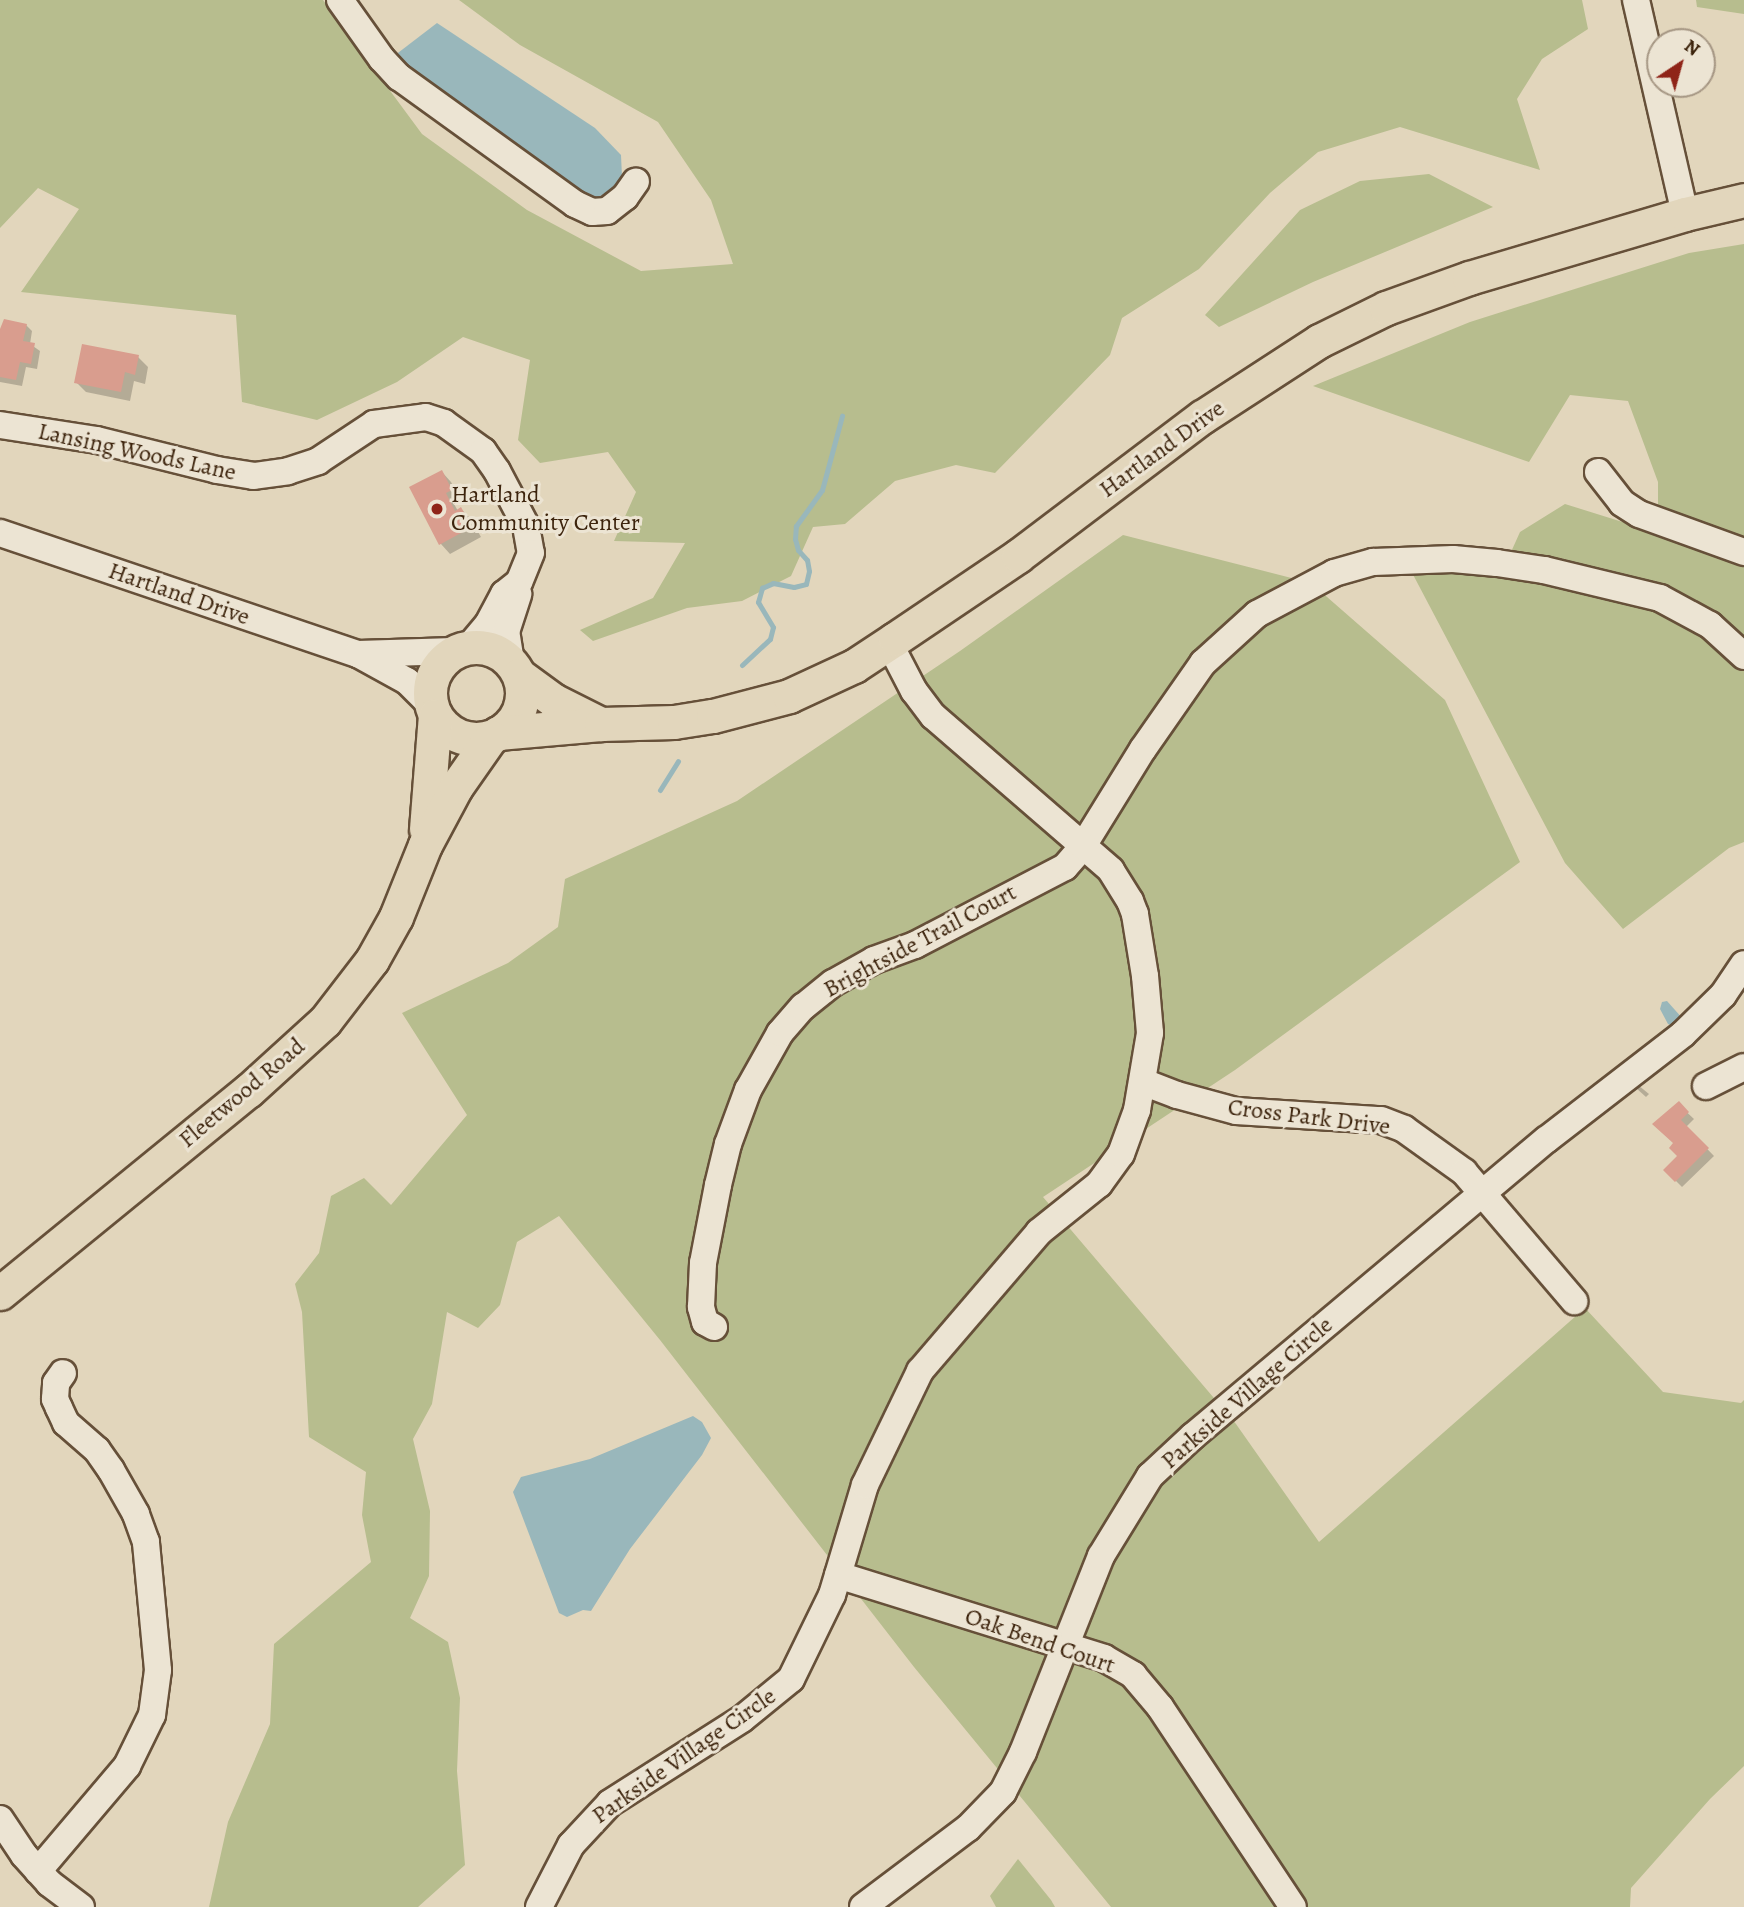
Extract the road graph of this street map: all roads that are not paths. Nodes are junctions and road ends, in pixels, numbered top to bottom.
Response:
1 (340, 0) edge
2 (1636, 0) edge
3 (636, 196) dead end
4 (1744, 200) edge
5 (1685, 214) junction
6 (0, 425) edge
7 (1598, 472) dead end
8 (0, 533) edge
9 (1744, 552) edge
10 (519, 582) junction
11 (889, 643) junction
12 (462, 649) junction
13 (358, 654) junction
14 (1744, 656) edge
15 (515, 668) junction
16 (433, 709) junction
17 (601, 724) junction
18 (494, 735) junction
19 (425, 845) junction
20 (1083, 846) junction
21 (1744, 964) edge
22 (1744, 1067) edge
23 (1143, 1082) junction
24 (1706, 1086) dead end
25 (1482, 1194) junction
26 (0, 1293) edge
27 (1574, 1301) dead end
28 (714, 1327) dead end
29 (64, 1373) dead end
30 (838, 1575) junction
31 (1065, 1647) junction
32 (0, 1819) edge
33 (38, 1871) junction
34 (81, 1907) edge
35 (538, 1907) edge
36 (863, 1907) edge
37 (1293, 1907) edge

1 - 3 street
2 - 5 street
4 - 5 main road, Hartland Drive
5 - 11 main road, Hartland Drive
6 - 10 street, Lansing Woods Lane
7 - 9 street
8 - 13 street, Hartland Drive
10 - 12 street, Lansing Woods Lane
10 - 15 street, Lansing Woods Lane
11 - 17 main road, Hartland Drive
11 - 20 street, Parkside Village Circle
12 - 13 street, Hartland Drive
12 - 15 main road, Hartland Drive
12 - 16 main road
13 - 16 street, Hartland Drive
14 - 20 street
15 - 17 main road, Hartland Drive
15 - 18 main road
16 - 18 main road, Hartland Drive
16 - 19 main road, Fleetwood Road
17 - 18 main road, Hartland Drive
18 - 19 main road, Fleetwood Road
19 - 26 main road, Fleetwood Road
20 - 23 street, Parkside Village Circle
20 - 28 street, Brightside Trail Court
21 - 25 street, Parkside Village Circle
22 - 24 street
23 - 25 street, Cross Park Drive
23 - 30 street, Parkside Village Circle
25 - 27 street, Cross Park Drive
25 - 31 street, Parkside Village Circle
29 - 33 street
30 - 31 street, Oak Bend Court
30 - 35 street, Parkside Village Circle
31 - 36 street, Parkside Village Circle
31 - 37 street, Oak Bend Court
32 - 33 street
33 - 34 street

